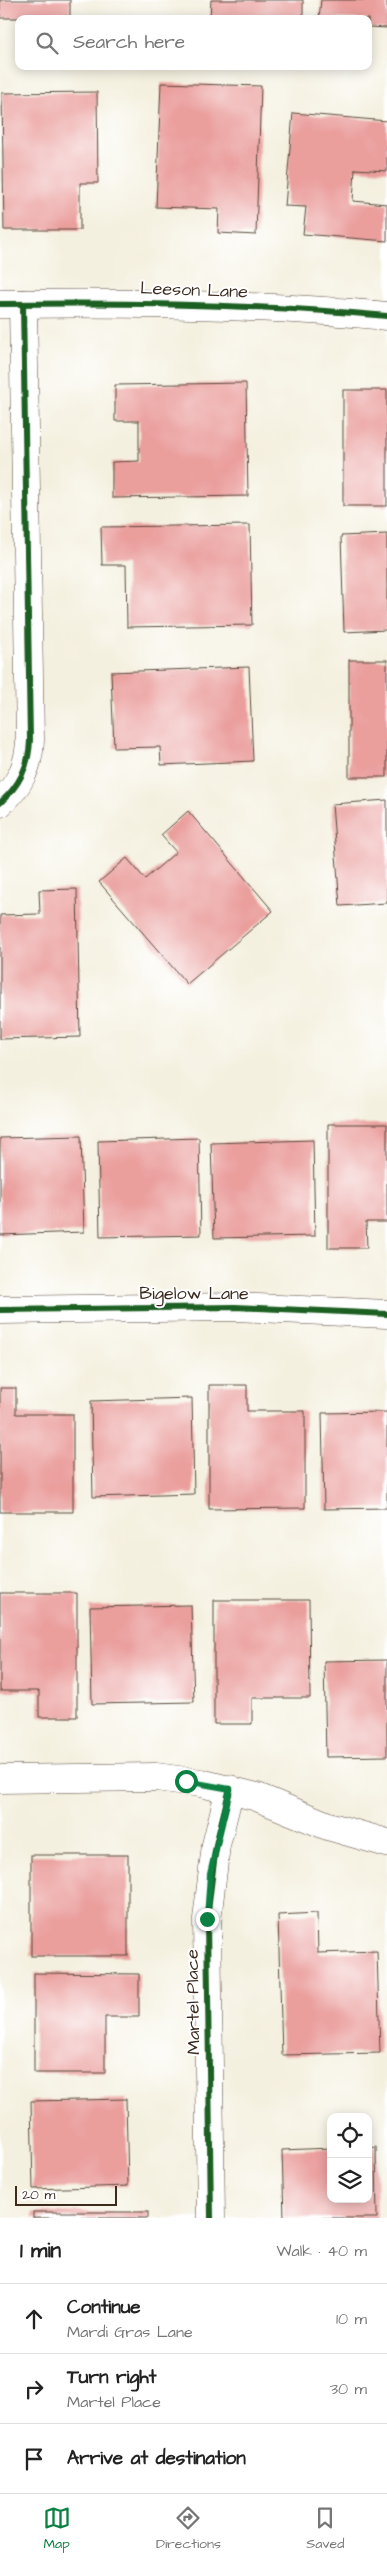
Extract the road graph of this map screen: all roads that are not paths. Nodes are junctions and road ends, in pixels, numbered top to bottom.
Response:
1 (12, 304) edge
2 (387, 316) edge
3 (0, 803) edge
4 (0, 1310) edge
5 (387, 1314) edge
6 (0, 1778) edge
7 (230, 1789) junction
8 (387, 1843) edge
9 (211, 2218) edge

1 - 2 street, Leeson Lane
1 - 3 street
4 - 5 street, Bigelow Lane
6 - 7 street
7 - 8 street
7 - 9 street, Martel Place

